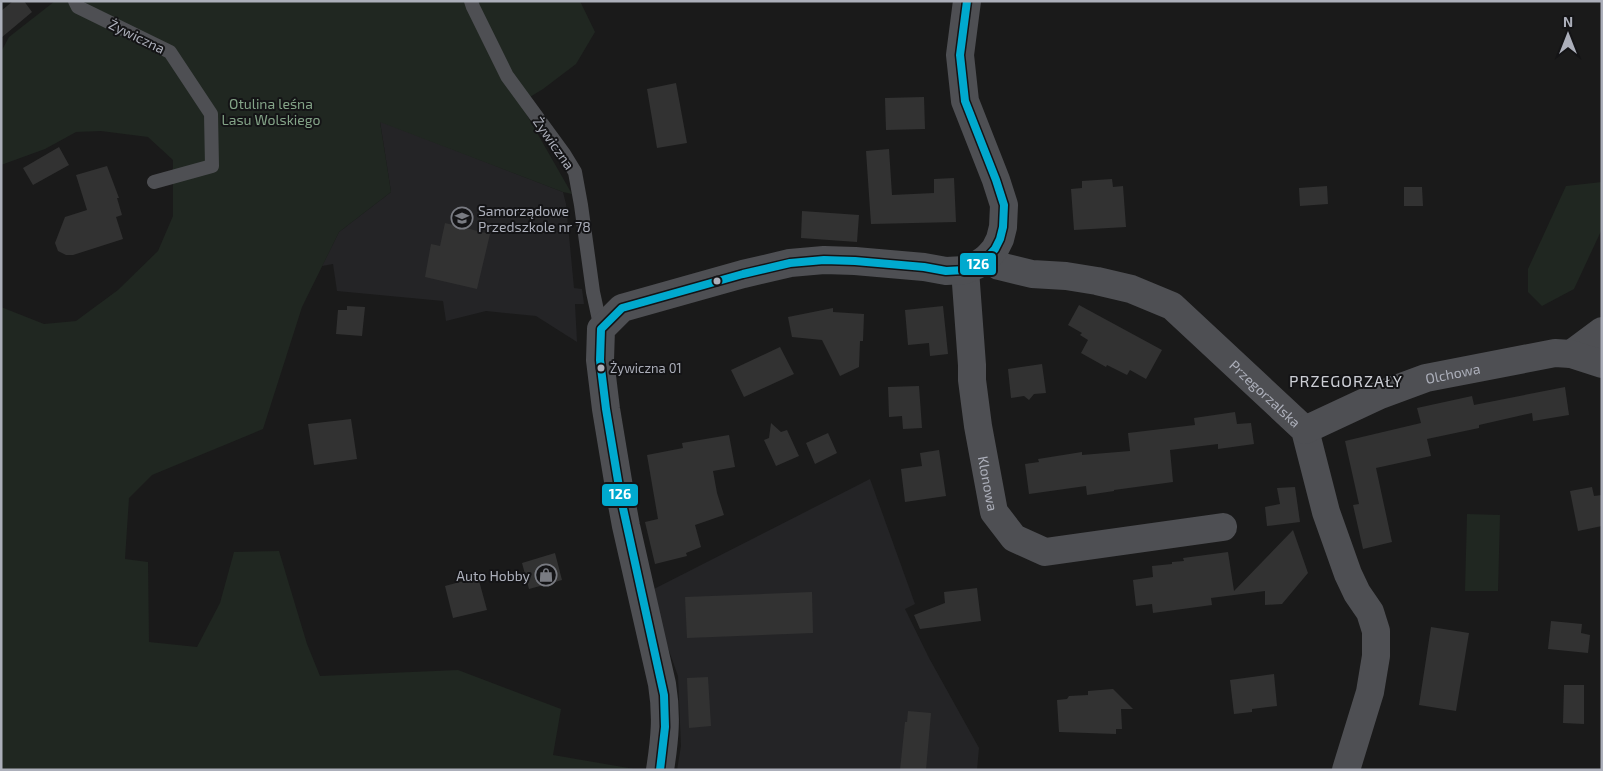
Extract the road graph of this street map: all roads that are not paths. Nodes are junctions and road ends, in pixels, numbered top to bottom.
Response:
1 (75, 1) edge
2 (471, 1) edge
3 (967, 1) edge
4 (154, 182) dead end
5 (976, 264) junction
6 (601, 329) junction
7 (1602, 331) edge
8 (1571, 354) junction
9 (1602, 364) edge
10 (1305, 430) junction
11 (1223, 527) dead end
12 (660, 770) edge
13 (1346, 770) edge

1 - 4 lane, Żywiczna
2 - 6 lane, Żywiczna
3 - 5 street
5 - 6 street
5 - 10 street, Przegorzalska
5 - 11 street, Klonowa
6 - 12 street
7 - 8 street
8 - 9 street
8 - 10 street, Olchowa
10 - 13 street, Przegorzalska

